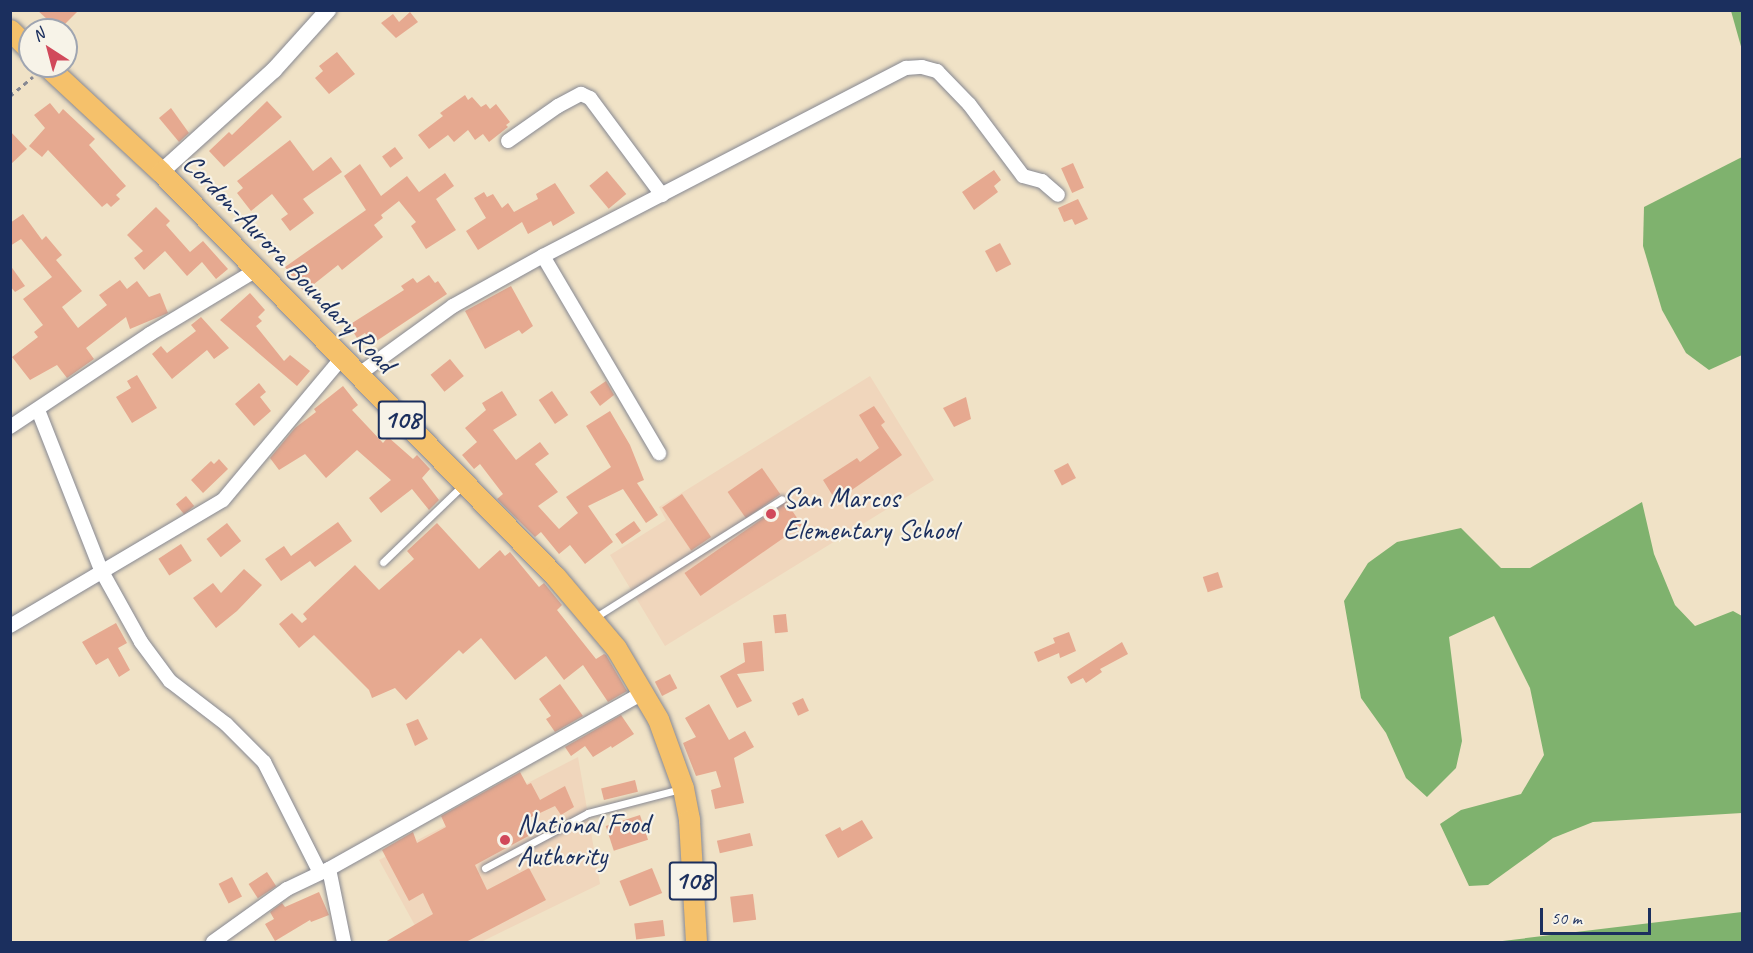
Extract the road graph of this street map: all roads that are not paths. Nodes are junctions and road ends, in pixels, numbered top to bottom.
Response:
1 (328, 10) edge
2 (51, 78) edge
3 (508, 141) dead end
4 (161, 172) junction
5 (662, 195) junction
6 (1058, 195) dead end
7 (543, 256) junction
8 (255, 271) junction
9 (341, 359) junction
10 (358, 375) junction
11 (38, 411) junction
12 (10, 427) edge
13 (659, 453) dead end
14 (464, 483) junction
15 (782, 499) dead end
16 (383, 562) dead end
17 (102, 570) junction
18 (592, 619) junction
19 (10, 626) edge
20 (644, 693) junction
21 (683, 788) junction
22 (485, 868) dead end
23 (324, 871) junction
24 (213, 942) edge
25 (344, 942) edge
26 (696, 942) edge

1 - 4 street
2 - 4 main road, Cordon-Aurora Boundary Road / 108
3 - 5 street
4 - 8 main road, Cordon-Aurora Boundary Road / 108
5 - 6 street
5 - 7 street
7 - 10 street
7 - 13 street
8 - 9 main road, Cordon-Aurora Boundary Road / 108
8 - 11 street
9 - 10 main road, Cordon-Aurora Boundary Road / 108
9 - 17 street
10 - 14 main road, Cordon-Aurora Boundary Road / 108
11 - 12 street
11 - 17 street
14 - 16 lane
14 - 18 main road, Cordon-Aurora Boundary Road / 108
15 - 18 lane
17 - 19 street
17 - 23 street
18 - 20 main road, Cordon-Aurora Boundary Road / 108
20 - 21 main road, Cordon-Aurora Boundary Road / 108
20 - 23 street
21 - 22 lane
21 - 26 main road, Cordon-Aurora Boundary Road / 108
23 - 24 street
23 - 25 street

